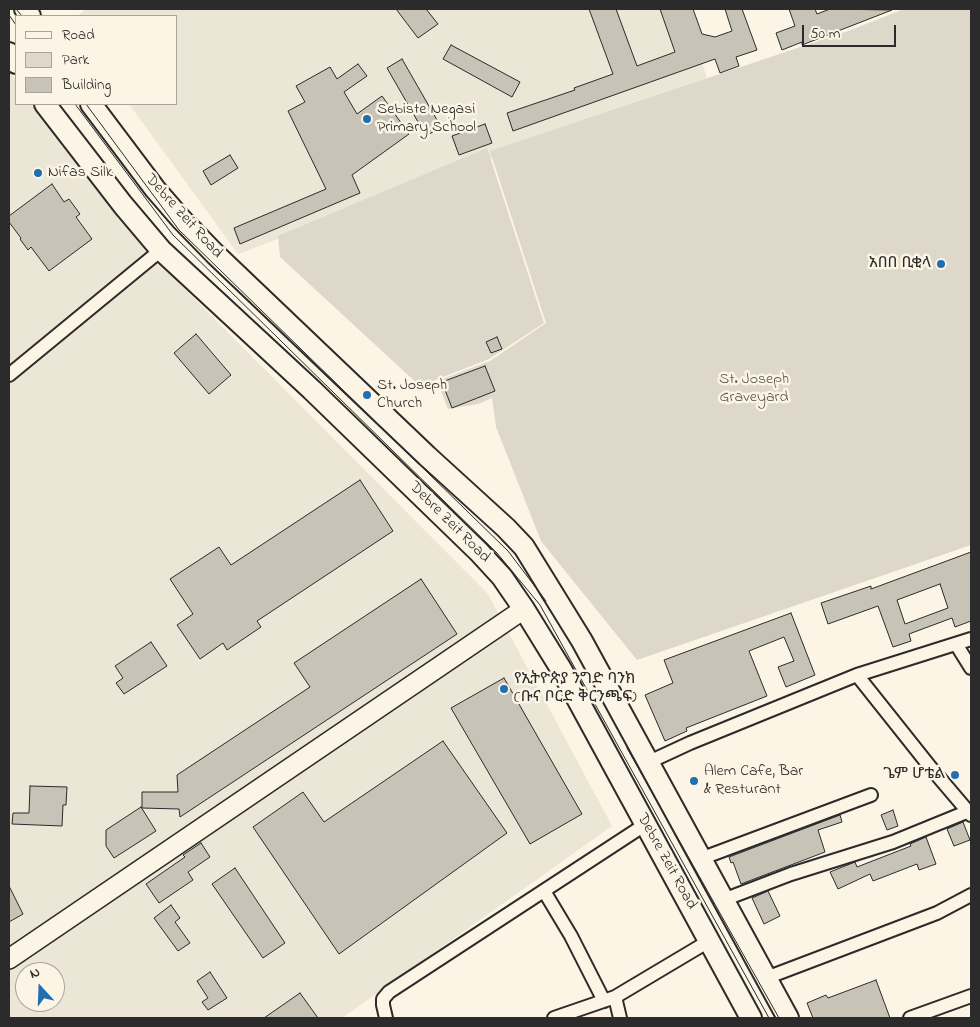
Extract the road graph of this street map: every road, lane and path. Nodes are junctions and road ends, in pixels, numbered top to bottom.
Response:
1 (47, 105) edge
2 (92, 105) edge
3 (160, 250) junction
4 (9, 375) edge
5 (524, 609) junction
6 (971, 639) edge
7 (956, 644) junction
8 (971, 668) edge
9 (857, 675) junction
10 (649, 762) junction
11 (871, 795) dead end
12 (970, 813) edge
13 (646, 824) junction
14 (700, 859) junction
15 (544, 891) junction
16 (971, 895) edge
17 (723, 900) junction
18 (710, 941) junction
19 (9, 959) edge
20 (766, 978) junction
21 (971, 996) edge
22 (609, 999) junction
23 (386, 1018) edge
24 (554, 1018) edge
25 (620, 1018) edge
26 (751, 1018) edge
27 (788, 1018) edge
28 (910, 1018) edge

1 - 3 main road, Debre Zeit Road
2 - 10 main road, Debre Zeit Road
3 - 4 street
3 - 5 main road, Debre Zeit Road
5 - 13 main road, Debre Zeit Road
5 - 19 main road
6 - 7 street
7 - 8 street
7 - 9 street
9 - 10 street
9 - 12 street
10 - 14 main road, Debre Zeit Road
11 - 14 street
12 - 17 street
13 - 15 street
13 - 18 main road, Debre Zeit Road
14 - 17 main road, Debre Zeit Road
15 - 22 street
15 - 23 street
16 - 20 street
17 - 20 main road, Debre Zeit Road
18 - 22 street
18 - 26 main road, Debre Zeit Road
20 - 27 main road, Debre Zeit Road
21 - 28 street
22 - 24 street
22 - 25 street

